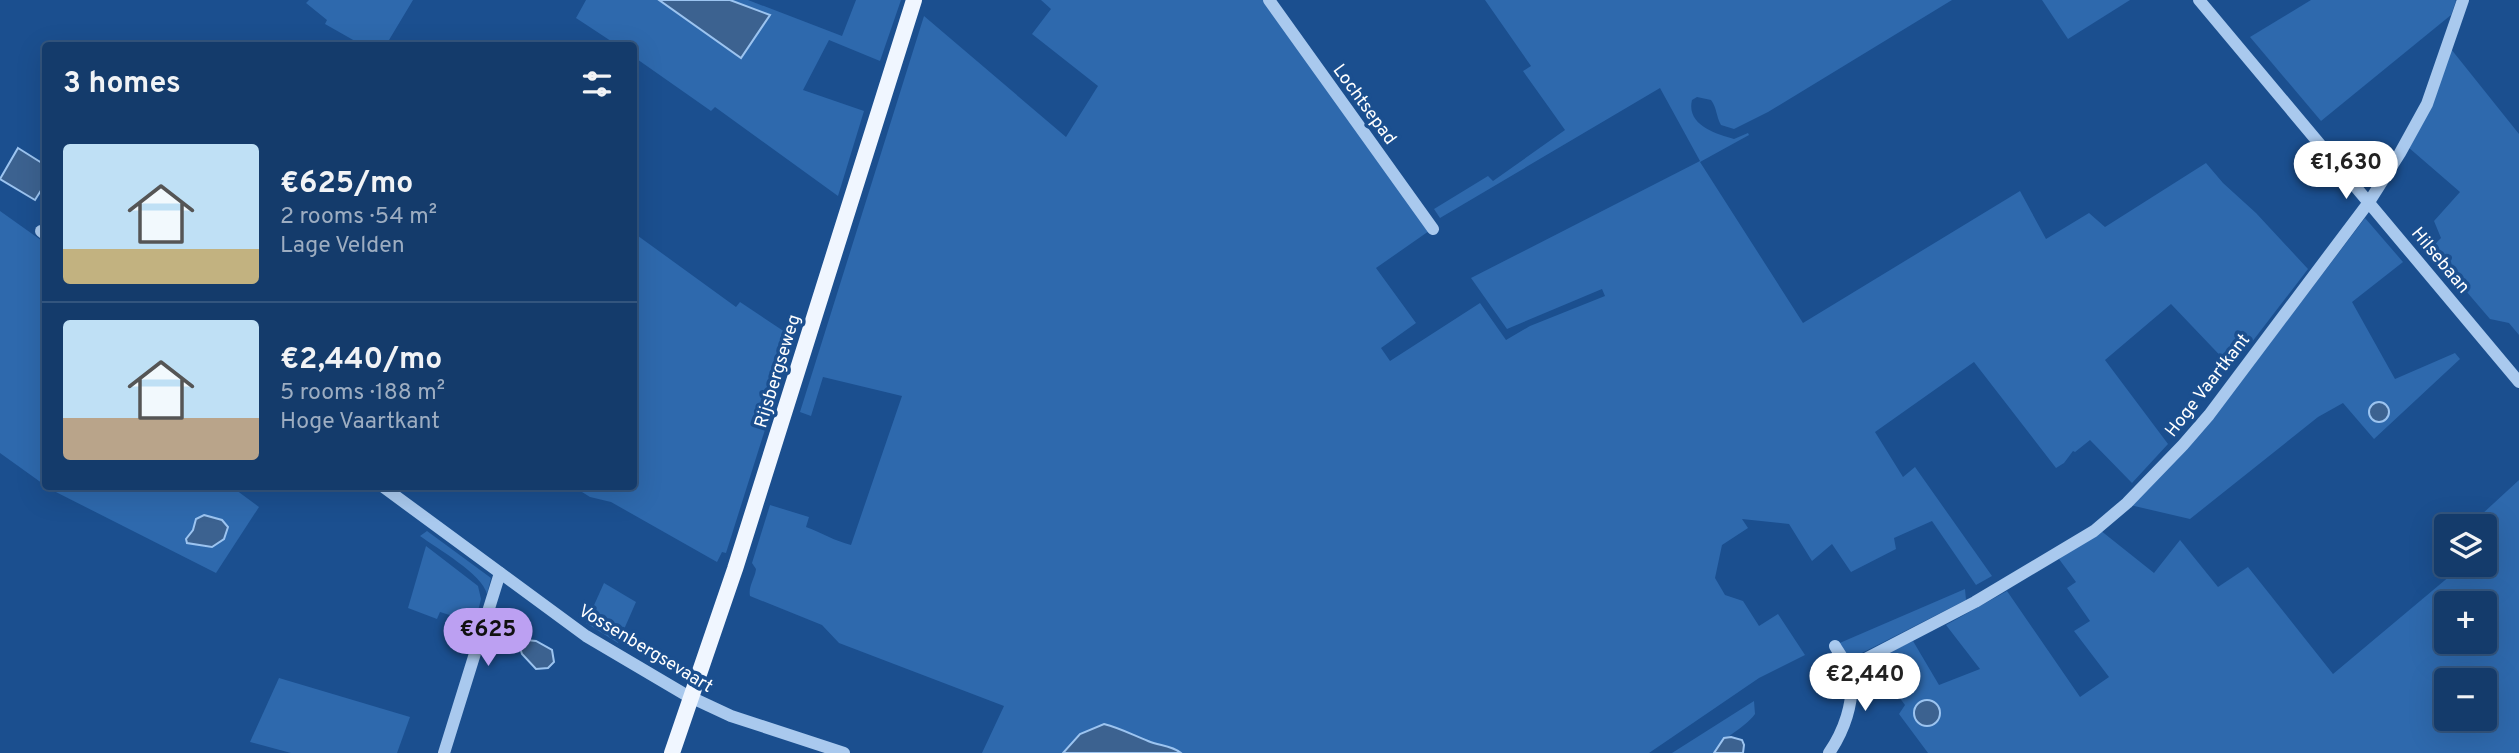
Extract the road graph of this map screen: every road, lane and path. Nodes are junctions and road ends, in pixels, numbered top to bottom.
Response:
1 (914, 0) edge
2 (1269, 0) edge
3 (2199, 0) edge
4 (2463, 0) edge
5 (2369, 202) junction
6 (1433, 229) dead end
7 (2519, 382) edge
8 (387, 490) edge
9 (500, 573) junction
10 (1835, 646) dead end
11 (1848, 668) junction
12 (691, 697) junction
13 (444, 753) edge
14 (673, 753) edge
15 (844, 753) edge
16 (1829, 753) edge

1 - 12 main road, Rijsbergseweg
2 - 6 street, Lochtsepad
3 - 5 street, Hilsebaan
4 - 5 street, Hoge Vaartkant
5 - 7 street, Hilsebaan
5 - 11 street, Hoge Vaartkant
8 - 9 street, Vossenbergsevaart
9 - 12 street, Vossenbergsevaart
9 - 13 street
10 - 11 street
11 - 16 street
12 - 14 main road, Rijsbergseweg
12 - 15 street, Vossenbergsevaart

